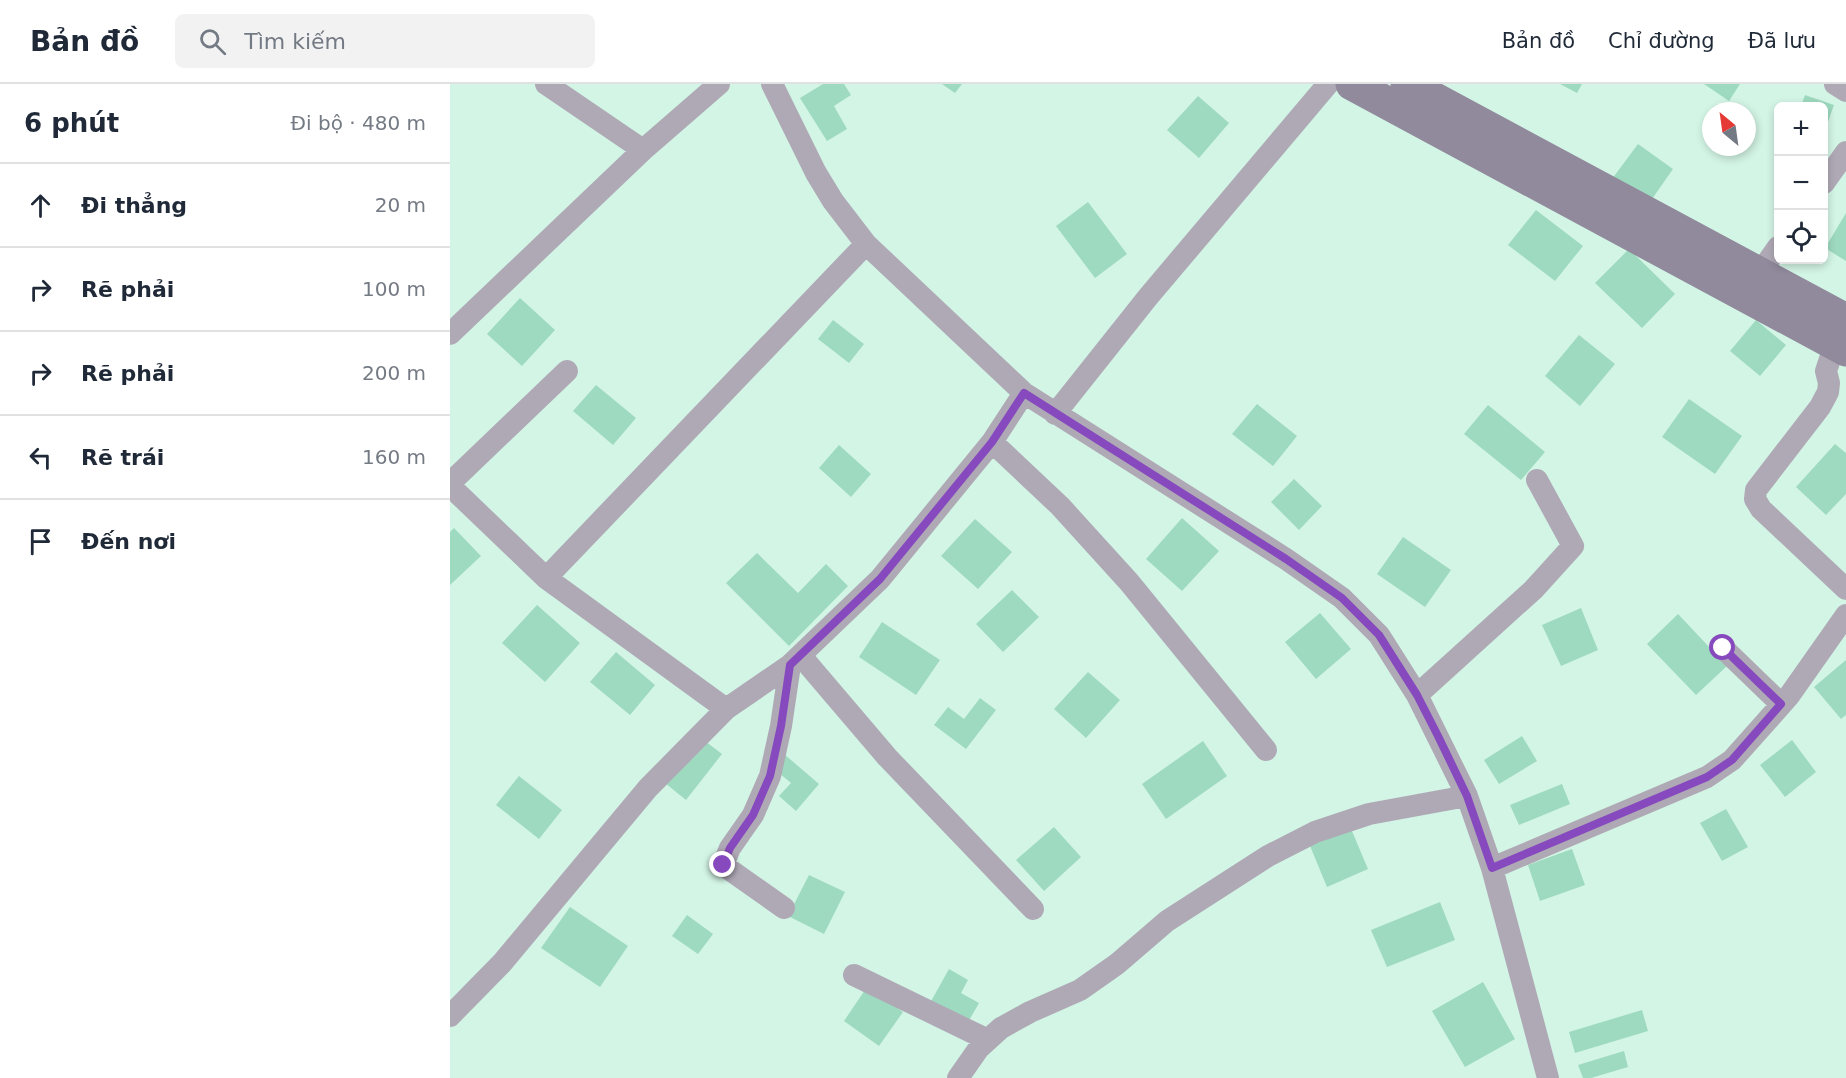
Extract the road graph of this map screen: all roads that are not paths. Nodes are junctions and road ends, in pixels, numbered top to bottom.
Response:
1 (546, 84) edge
2 (719, 84) edge
3 (772, 84) edge
4 (1328, 84) edge
5 (1352, 84) edge
6 (1407, 84) edge
7 (1835, 84) edge
8 (1846, 91) edge
9 (643, 150) junction
10 (1846, 152) edge
11 (1828, 177) edge
12 (866, 244) junction
13 (1774, 254) edge
14 (1759, 274) junction
15 (450, 334) edge
16 (1843, 339) edge
17 (567, 371) dead end
18 (1024, 393) junction
19 (1055, 414) junction
20 (992, 442) junction
21 (1538, 480) dead end
22 (450, 484) edge
23 (546, 578) junction
24 (1846, 589) edge
25 (1846, 615) edge
26 (1723, 648) dead end
27 (795, 660) junction
28 (1417, 695) junction
29 (1781, 704) junction
30 (726, 709) junction
31 (1266, 750) dead end
32 (1467, 796) junction
33 (1492, 868) junction
34 (784, 908) dead end
35 (1033, 909) dead end
36 (854, 975) dead end
37 (450, 1016) edge
38 (988, 1040) junction
39 (958, 1078) edge
40 (1548, 1078) edge

1 - 9 street
2 - 9 street
3 - 12 street
4 - 19 street
5 - 16 main road
6 - 14 main road
7 - 8 street
9 - 15 street
10 - 11 street
12 - 18 street
12 - 23 street
13 - 14 street
14 - 16 main road
16 - 24 street
17 - 22 street
18 - 19 street
18 - 20 street
19 - 28 street
20 - 27 street
20 - 31 street
21 - 28 street
22 - 23 street
23 - 30 street
25 - 29 street
26 - 29 street
27 - 30 street
27 - 34 street
27 - 35 street
28 - 32 street
29 - 33 street
30 - 37 street
32 - 33 street
32 - 38 street
33 - 40 street
36 - 38 street
38 - 39 street

